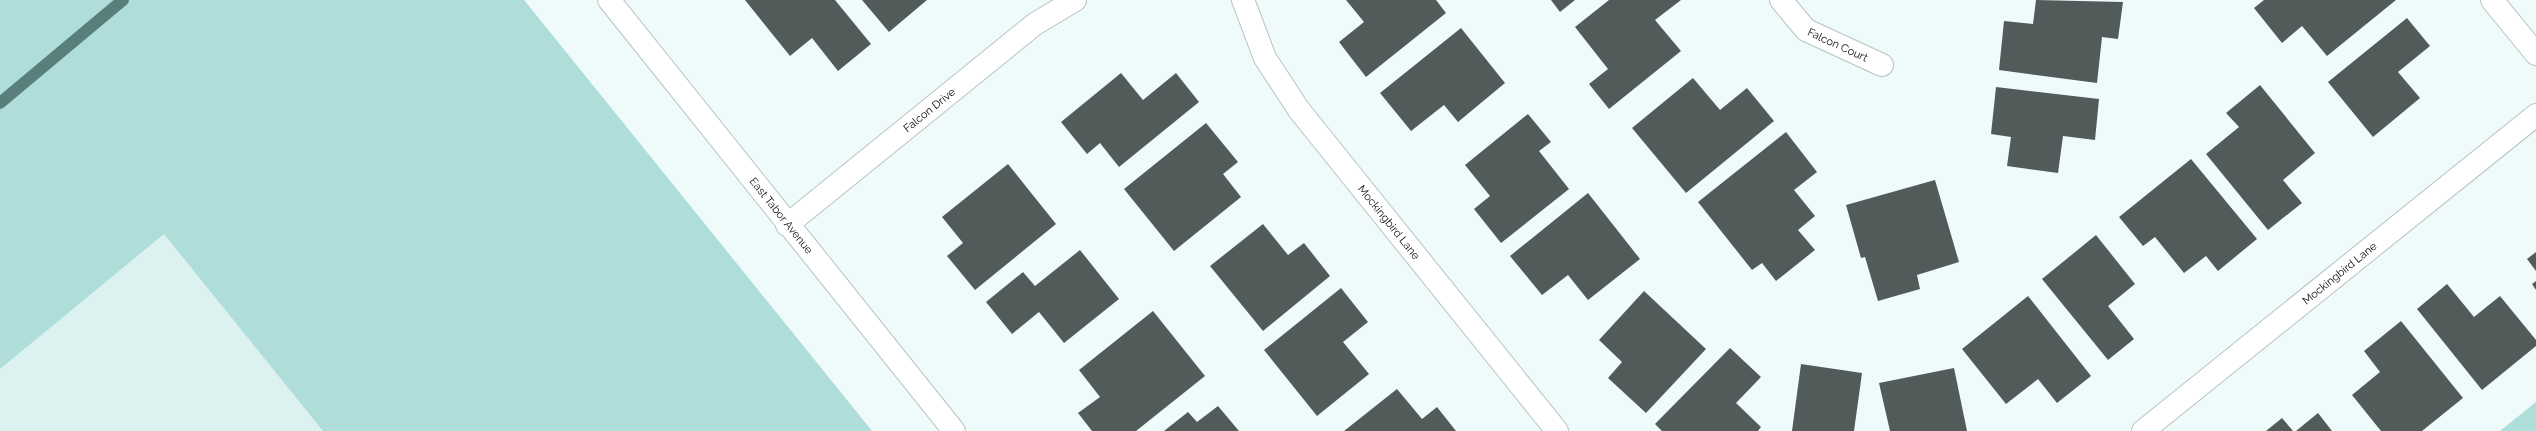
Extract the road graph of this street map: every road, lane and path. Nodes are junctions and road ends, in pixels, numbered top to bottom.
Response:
1 (609, 0) edge
2 (1075, 0) edge
3 (1243, 0) edge
4 (1781, 0) edge
5 (2492, 0) edge
6 (2536, 54) edge
7 (1882, 66) dead end
8 (2536, 115) edge
9 (787, 225) junction
10 (954, 431) edge
11 (1557, 431) edge
12 (2143, 431) edge

1 - 9 street, East Tabor Avenue
2 - 9 street, Falcon Drive
3 - 11 street, Mockingbird Lane
4 - 7 street, Falcon Court
5 - 6 street
8 - 12 street, Mockingbird Lane
9 - 10 street, East Tabor Avenue

